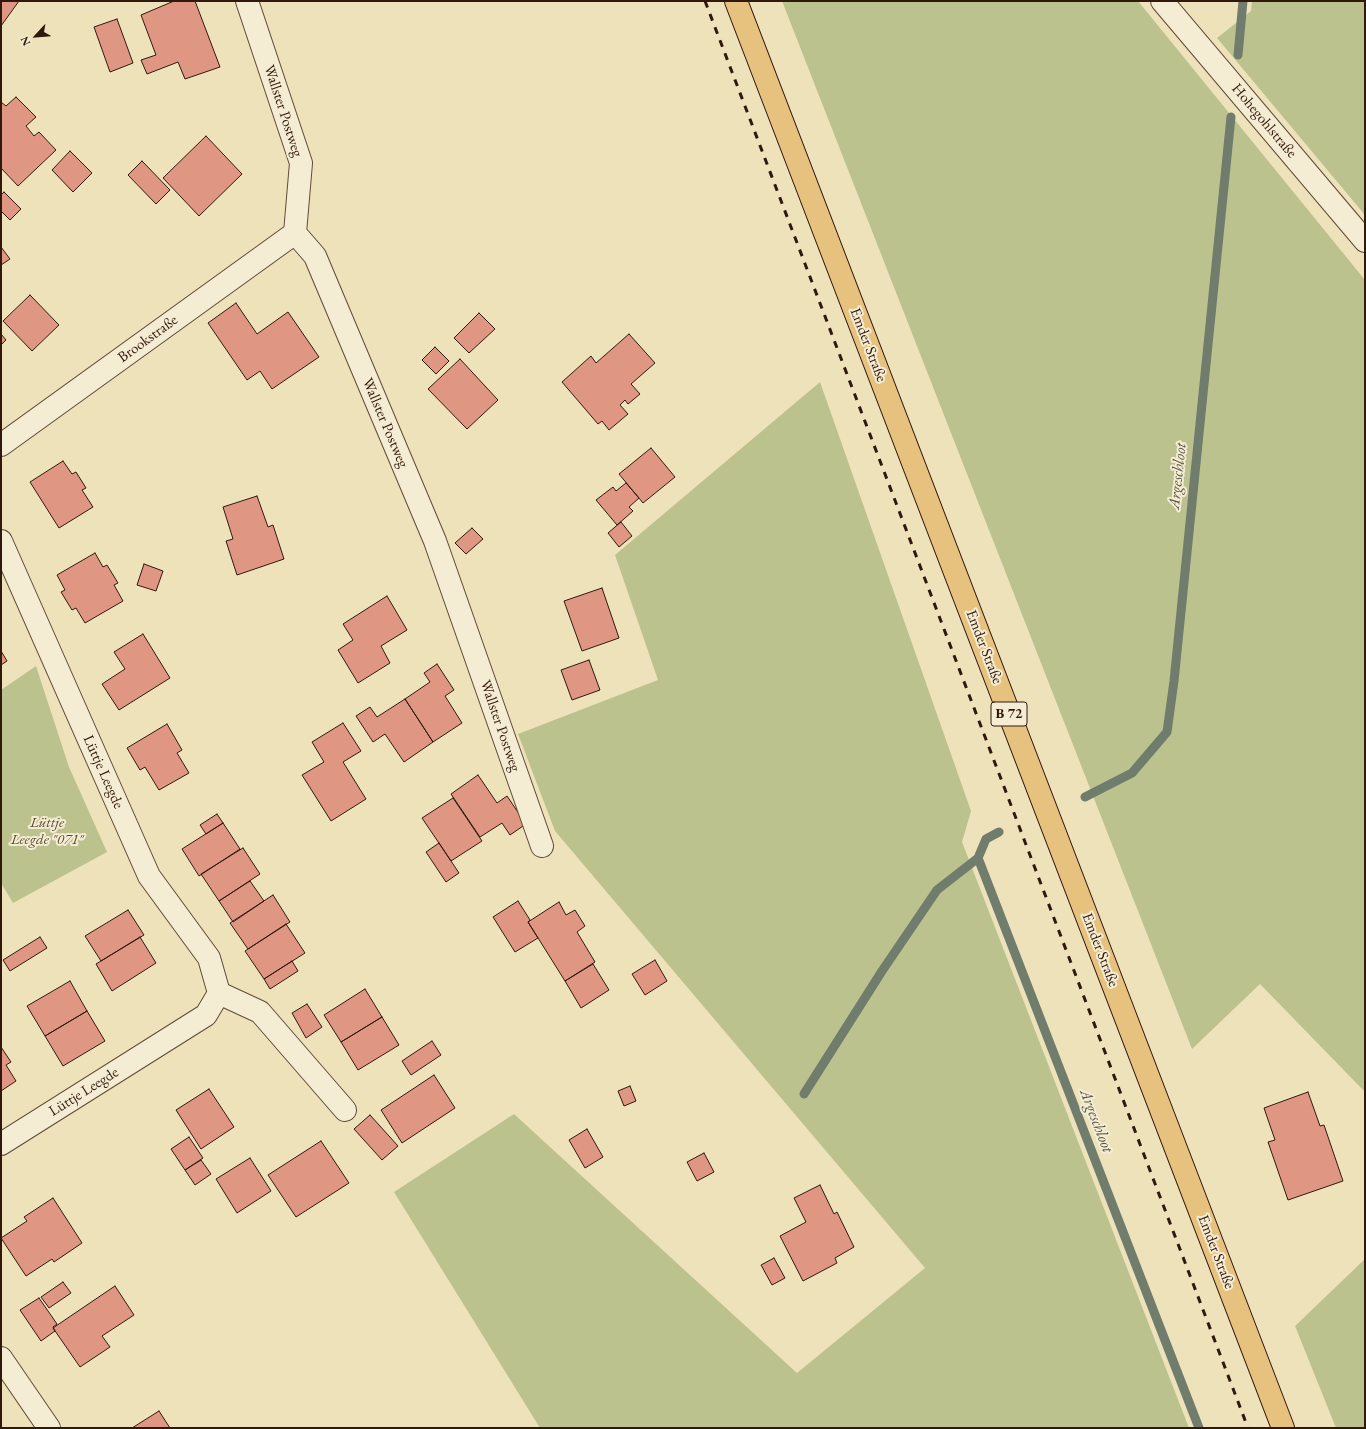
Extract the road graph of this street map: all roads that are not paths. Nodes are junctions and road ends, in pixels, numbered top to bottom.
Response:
1 (247, 1) edge
2 (736, 1) edge
3 (1162, 1) edge
4 (295, 233) junction
5 (1365, 241) edge
6 (3, 440) edge
7 (1, 541) edge
8 (542, 846) dead end
9 (219, 993) junction
10 (345, 1110) dead end
11 (1, 1144) edge
12 (1, 1358) edge
13 (49, 1428) edge
14 (1283, 1428) edge

1 - 4 street, Wallster Postweg
2 - 14 main road, Emder Straße / B 72
3 - 5 street, Hohegohlstraße
4 - 6 street, Brookstraße
4 - 8 street, Wallster Postweg
7 - 9 street, Lüttje Leegde
9 - 10 street
9 - 11 street, Lüttje Leegde
12 - 13 street

